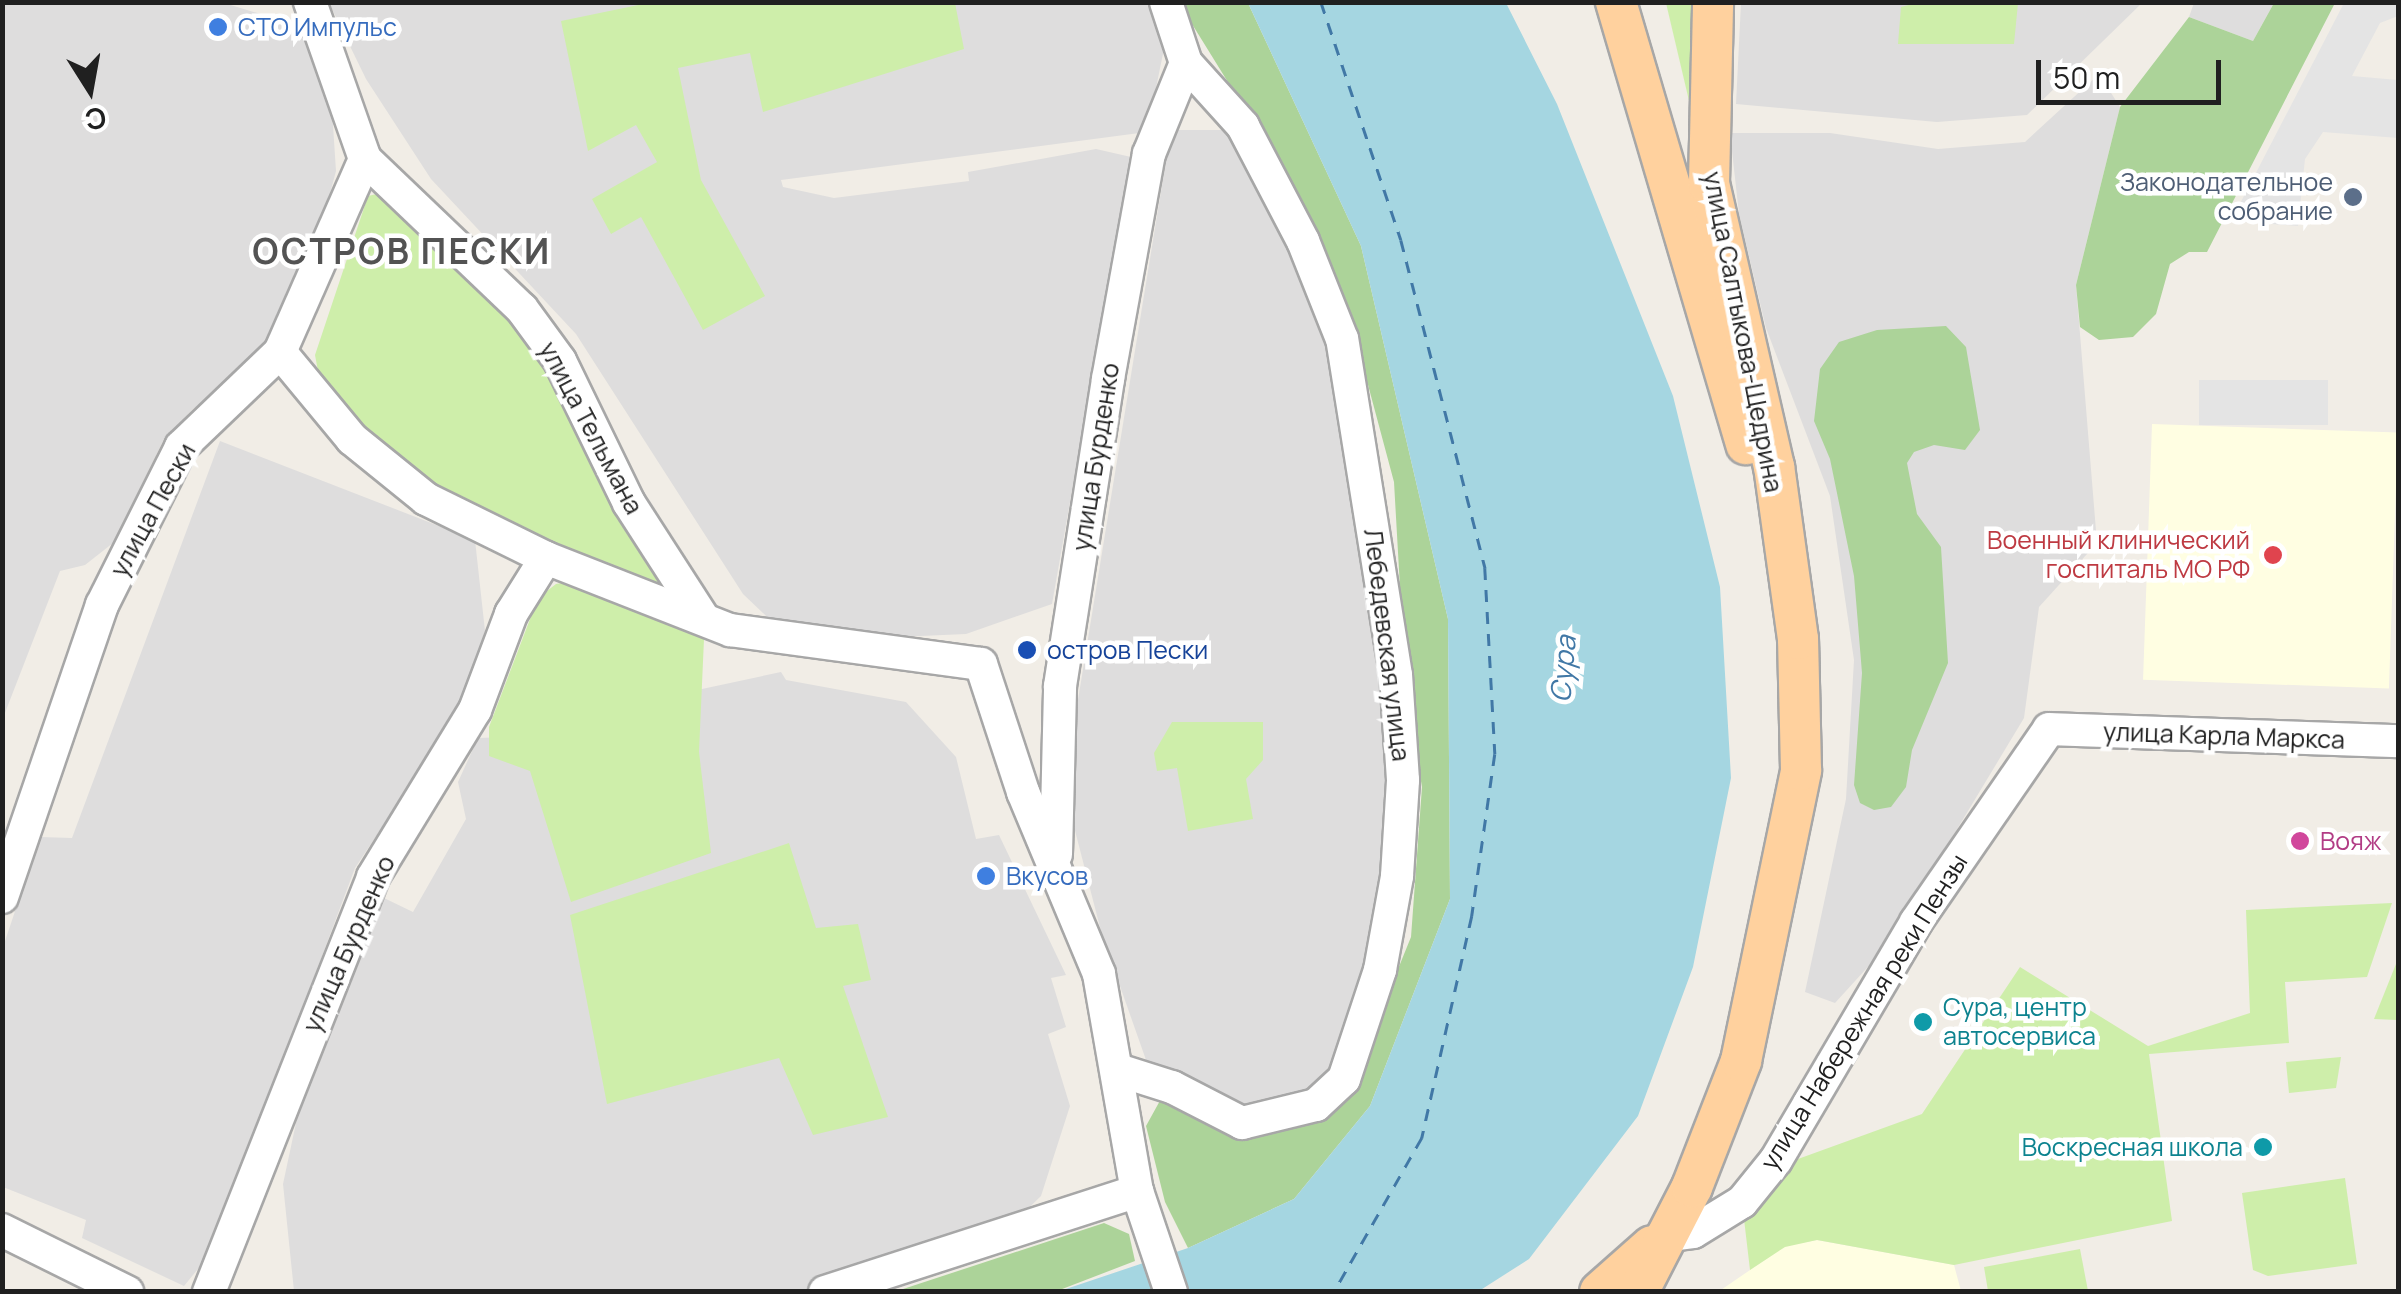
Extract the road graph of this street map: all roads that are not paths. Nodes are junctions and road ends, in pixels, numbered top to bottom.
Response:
1 (1166, 2) edge
2 (1616, 2) edge
3 (1713, 2) edge
4 (306, 4) edge
5 (1186, 63) junction
6 (365, 159) junction
7 (280, 352) junction
8 (546, 558) junction
9 (1783, 562) junction
10 (703, 618) junction
11 (2049, 729) joint
12 (2398, 740) edge
13 (1056, 861) junction
14 (2, 898) edge
15 (1118, 1070) junction
16 (1137, 1191) junction
17 (2, 1230) edge
18 (1662, 1236) junction
19 (127, 1292) edge
20 (209, 1292) edge
21 (825, 1292) edge
22 (1172, 1292) edge
23 (1600, 1292) edge
24 (1638, 1292) edge

1 - 5 street, Лебедевская улица
2 - 9 main road
3 - 9 main road, улица Салтыкова-Щедрина
4 - 6 street, улица Тельмана
5 - 13 street, улица Бурденко
5 - 15 street, Лебедевская улица
6 - 7 street, улица Пески
6 - 10 street, улица Тельмана
7 - 8 street, улица Бурденко
7 - 14 street, улица Пески
8 - 10 street, улица Бурденко
8 - 20 street, улица Бурденко
9 - 18 main road, улица Салтыкова-Щедрина
10 - 13 street, улица Бурденко
11 - 12 street, улица Карла Маркса
11 - 18 street, улица Набережная реки Пензы
13 - 15 street, улица Бурденко
15 - 16 street, улица Бурденко
16 - 21 street
16 - 22 street, улица Бурденко
17 - 19 street
18 - 23 main road, улица Набережная реки Пензы
18 - 24 main road

